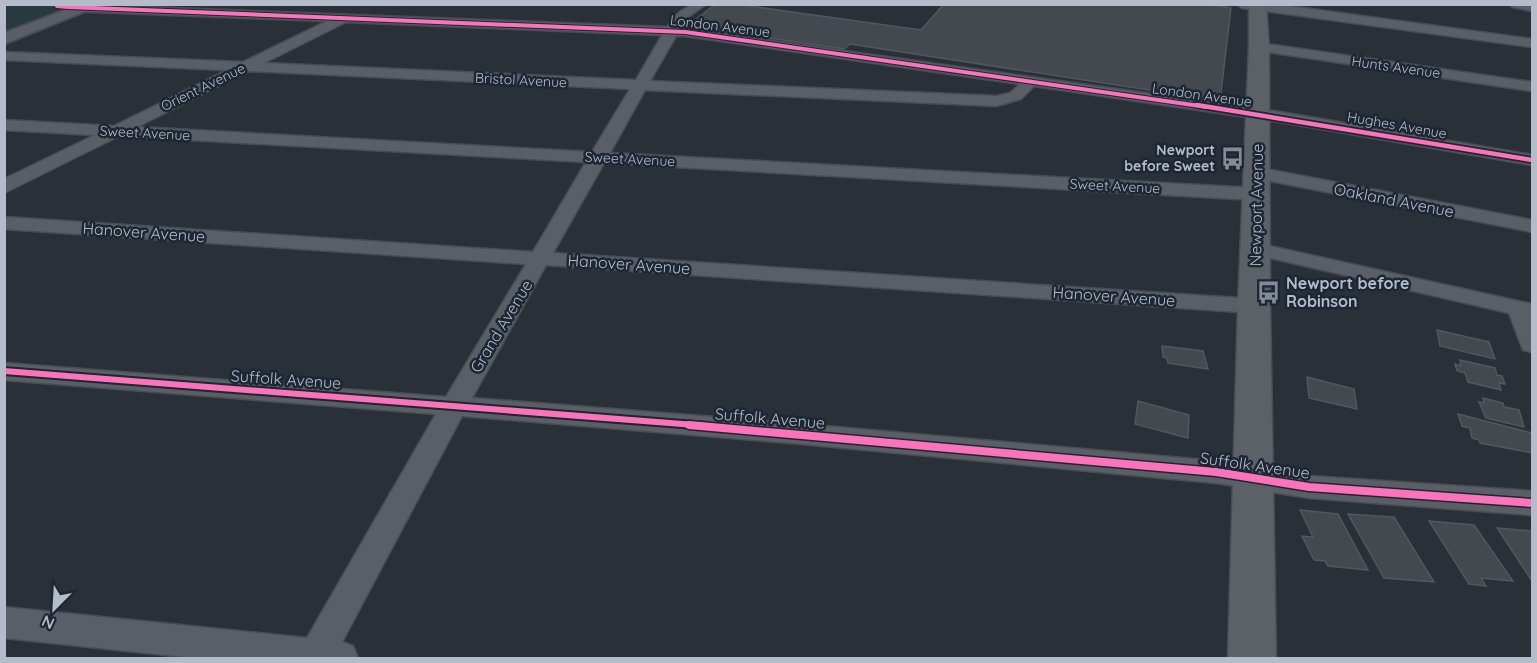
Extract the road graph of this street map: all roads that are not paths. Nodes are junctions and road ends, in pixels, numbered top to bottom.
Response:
1 (371, 4) edge
2 (700, 4) edge
3 (1516, 4) edge
4 (1252, 5) edge
5 (82, 6) edge
6 (1533, 7) edge
7 (344, 18) junction
8 (4, 31) edge
9 (672, 31) junction
10 (4, 39) edge
11 (1533, 43) edge
12 (1259, 47) junction
13 (4, 56) edge
14 (243, 68) junction
15 (1030, 81) junction
16 (640, 85) junction
17 (1533, 87) edge
18 (1257, 115) junction
19 (4, 125) edge
20 (114, 131) junction
21 (598, 158) junction
22 (1533, 160) edge
23 (1256, 183) junction
24 (4, 187) edge
25 (4, 223) edge
26 (1533, 226) edge
27 (1256, 249) junction
28 (541, 258) junction
29 (1254, 306) junction
30 (1526, 309) edge
31 (1533, 344) edge
32 (4, 370) edge
33 (454, 406) junction
34 (1253, 480) junction
35 (1533, 503) edge
36 (4, 622) edge
37 (324, 658) edge
38 (1252, 658) edge

1 - 7 street, Orient Avenue
2 - 9 street, Grand Avenue
3 - 6 street
4 - 11 street
4 - 12 main road, Newport Avenue
5 - 7 street, London Avenue
5 - 8 street
5 - 10 street
7 - 9 street, London Avenue
7 - 14 street, Orient Avenue
9 - 15 street, London Avenue
9 - 16 street, Grand Avenue
12 - 17 street, Hunts Avenue
12 - 18 main road, Newport Avenue
13 - 14 street, Bristol Avenue
14 - 16 street, Bristol Avenue
14 - 20 street, Orient Avenue
15 - 16 street, Bristol Avenue
15 - 18 street, London Avenue
16 - 21 street, Grand Avenue
18 - 22 street, Hughes Avenue
18 - 23 main road, Newport Avenue
19 - 20 street, Sweet Avenue
20 - 21 street, Sweet Avenue
20 - 24 street, Orient Avenue
21 - 23 street, Sweet Avenue
21 - 28 street, Grand Avenue
23 - 26 street, Oakland Avenue
23 - 27 main road, Newport Avenue
25 - 28 street, Hanover Avenue
27 - 29 main road, Newport Avenue
27 - 30 street
28 - 29 street, Hanover Avenue
28 - 33 street, Grand Avenue
29 - 34 main road, Newport Avenue
30 - 31 street
32 - 33 street, Suffolk Avenue
33 - 34 street, Suffolk Avenue
33 - 37 street, Grand Avenue
34 - 35 street, Suffolk Avenue
34 - 38 main road, Newport Avenue
36 - 37 street

